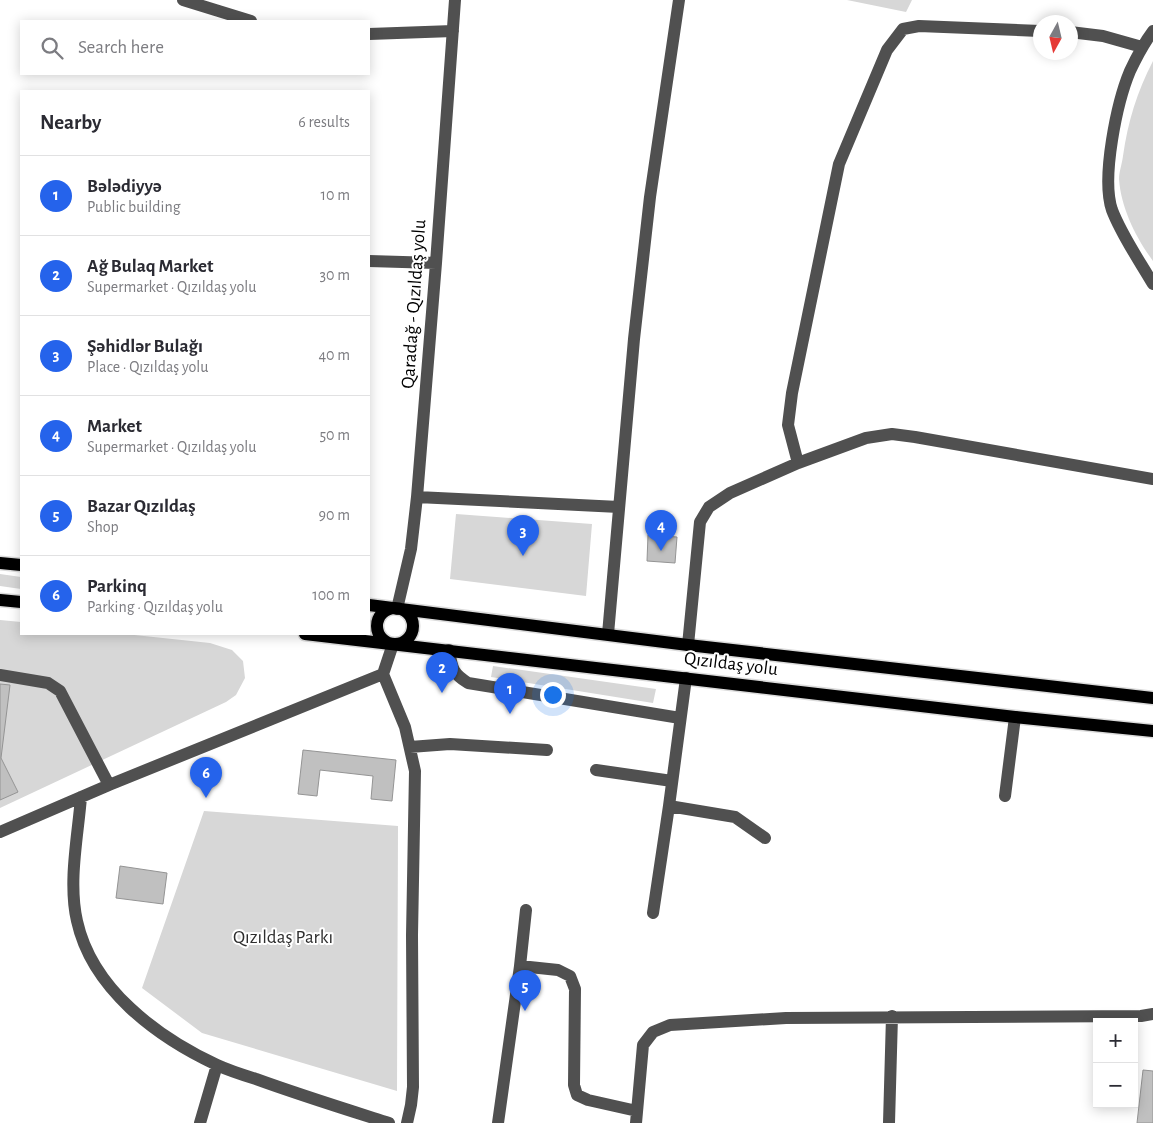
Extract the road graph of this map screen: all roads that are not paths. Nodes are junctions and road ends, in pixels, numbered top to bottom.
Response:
1 (183, 0) edge
2 (454, 0) edge
3 (679, 0) edge
4 (248, 20) edge
5 (453, 31) junction
6 (1033, 31) edge
7 (1153, 31) edge
8 (1078, 33) edge
9 (370, 34) edge
10 (1142, 47) junction
11 (370, 261) edge
12 (436, 263) junction
13 (1153, 284) edge
14 (798, 463) junction
15 (1153, 479) edge
16 (417, 498) junction
17 (619, 508) junction
18 (0, 563) edge
19 (20, 565) edge
20 (0, 600) edge
21 (20, 602) edge
22 (370, 605) edge
23 (397, 609) junction
24 (608, 634) junction
25 (314, 635) edge
26 (394, 644) junction
27 (688, 645) junction
28 (448, 650) junction
29 (383, 674) junction
30 (0, 675) edge
31 (686, 678) junction
32 (1153, 698) edge
33 (1015, 717) junction
34 (680, 718) junction
35 (1153, 731) edge
36 (410, 747) junction
37 (547, 750) dead end
38 (596, 770) dead end
39 (672, 781) junction
40 (110, 785) junction
41 (1005, 796) dead end
42 (82, 797) junction
43 (669, 806) junction
44 (0, 832) edge
45 (765, 838) dead end
46 (526, 910) dead end
47 (653, 913) dead end
48 (520, 966) junction
49 (1153, 1014) edge
50 (892, 1016) junction
51 (217, 1065) junction
52 (636, 1117) edge
53 (200, 1123) edge
54 (389, 1123) edge
55 (407, 1123) edge
56 (498, 1123) edge
57 (889, 1123) edge

1 - 4 street
2 - 5 street, Qaradağ - Qızıldaş yolu
3 - 17 street
5 - 9 street
5 - 12 street, Qaradağ - Qızıldaş yolu
6 - 14 street
7 - 10 street
8 - 10 street
10 - 13 street
11 - 12 street
12 - 16 street, Qaradağ - Qızıldaş yolu
14 - 15 street
14 - 27 street
16 - 17 street
16 - 23 street, Qaradağ - Qızıldaş yolu
17 - 24 street
18 - 19 main road
20 - 21 main road
22 - 23 main road, Qızıldaş yolu
23 - 24 main road, Qızıldaş yolu
23 - 26 main road
23 - 26 main road
24 - 27 main road, Qızıldaş yolu
25 - 26 main road, Qızıldaş yolu
26 - 28 main road, Qızıldaş yolu
26 - 29 street
27 - 32 main road, Qızıldaş yolu
28 - 31 main road, Qızıldaş yolu
28 - 34 street
29 - 36 street
29 - 40 street
30 - 40 street
31 - 33 main road, Qızıldaş yolu
31 - 34 street
33 - 35 main road, Qızıldaş yolu
33 - 41 street
34 - 39 street
36 - 37 street
36 - 55 street
38 - 39 street
39 - 43 street
40 - 42 street
42 - 44 street
42 - 51 street
43 - 45 street
43 - 47 street
46 - 48 street
48 - 52 street
48 - 56 street
49 - 50 street
50 - 52 street
50 - 57 street
51 - 53 street
51 - 54 street

